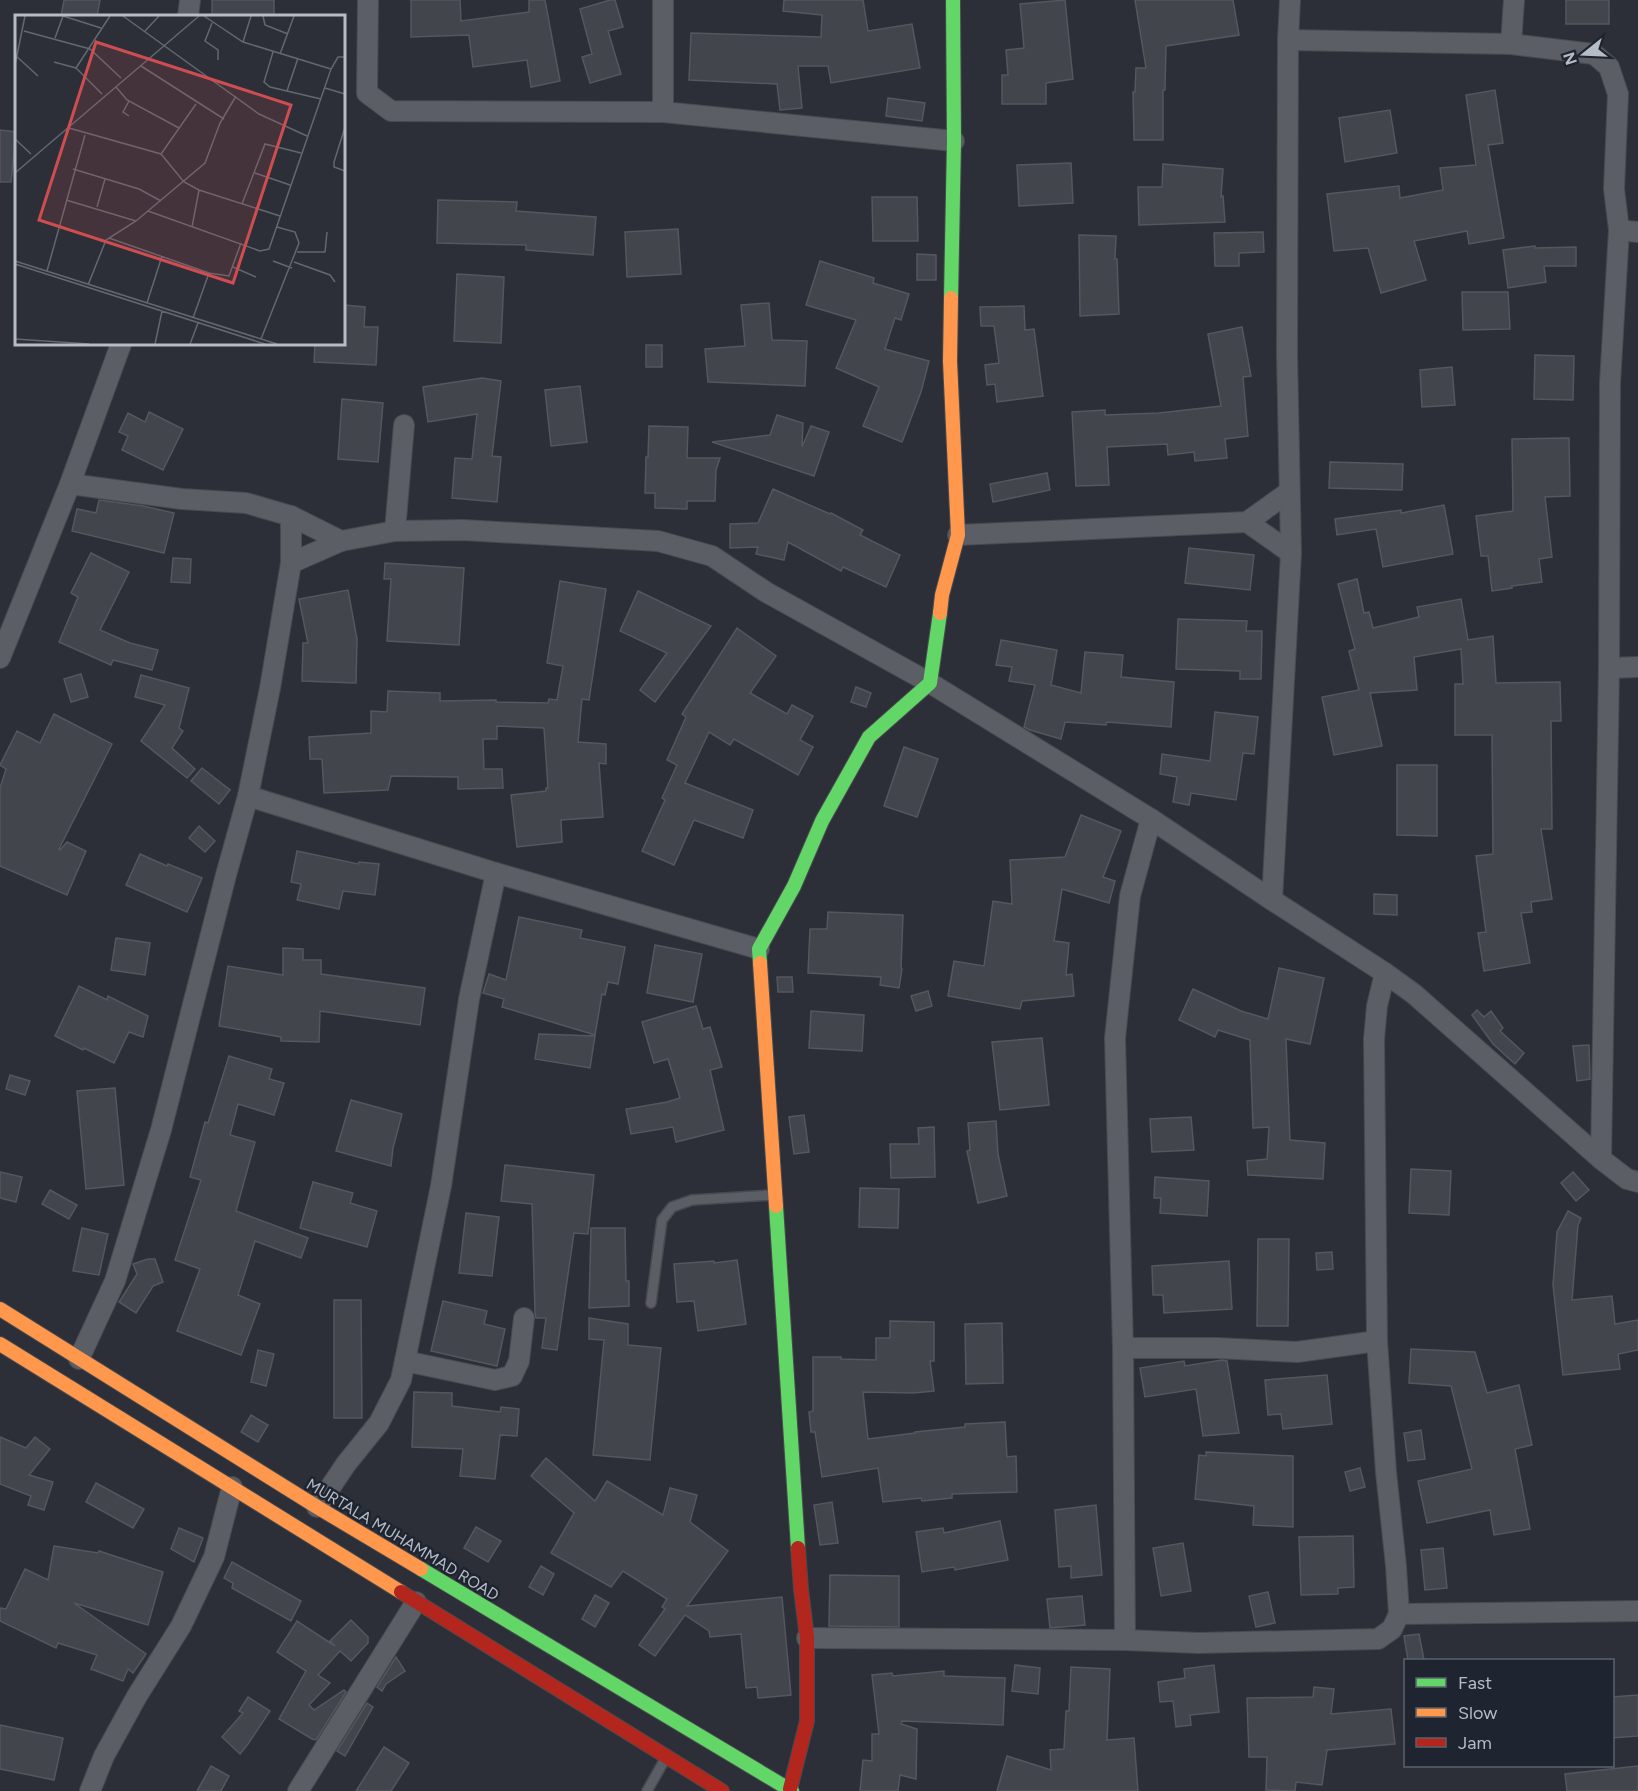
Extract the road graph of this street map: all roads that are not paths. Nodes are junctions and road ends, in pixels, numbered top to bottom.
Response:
1 (190, 0) edge
2 (368, 0) edge
3 (663, 0) edge
4 (953, 0) edge
5 (1290, 0) edge
6 (1514, 0) edge
7 (188, 15) edge
8 (1288, 40) junction
9 (1510, 44) junction
10 (663, 112) junction
11 (954, 141) junction
12 (1629, 231) edge
13 (121, 345) edge
14 (404, 425) dead end
15 (70, 484) junction
16 (1289, 492) junction
17 (291, 516) junction
18 (1247, 522) junction
19 (395, 531) junction
20 (958, 534) junction
21 (341, 541) junction
22 (1291, 553) junction
23 (291, 563) junction
24 (0, 658) edge
25 (1638, 667) edge
26 (1609, 668) junction
27 (930, 682) junction
28 (248, 796) junction
29 (1151, 819) junction
30 (496, 873) junction
31 (1272, 900) junction
32 (759, 949) junction
33 (1385, 973) junction
34 (1414, 994) junction
35 (1377, 1006) junction
36 (1601, 1159) junction
37 (1638, 1182) edge
38 (775, 1194) junction
39 (651, 1303) dead end
40 (0, 1309) edge
41 (524, 1318) dead end
42 (1377, 1341) junction
43 (0, 1344) edge
44 (1123, 1348) junction
45 (79, 1359) junction
46 (405, 1361) junction
47 (232, 1487) junction
48 (317, 1507) junction
49 (416, 1602) junction
50 (1638, 1611) edge
51 (1399, 1614) junction
52 (807, 1638) junction
53 (1125, 1640) junction
54 (666, 1756) junction
55 (791, 1790) edge
56 (90, 1791) edge
57 (298, 1791) edge
58 (647, 1791) edge
59 (722, 1791) edge

1 - 7 street
2 - 10 street
3 - 10 street
4 - 11 main road
5 - 8 street
6 - 9 street
8 - 9 street
8 - 16 street
9 - 12 street
10 - 11 street
11 - 20 main road
12 - 26 street
13 - 15 street
14 - 19 street
15 - 17 street
15 - 24 street
16 - 18 street
16 - 22 street
17 - 21 street
17 - 23 street
18 - 20 street
18 - 22 street
19 - 21 street
19 - 27 street
20 - 27 main road
21 - 23 street
22 - 31 street
23 - 28 street
25 - 26 street
26 - 36 street
27 - 29 street
27 - 32 main road
28 - 30 street
28 - 45 street
29 - 31 street
29 - 44 street
30 - 32 street
30 - 46 street
31 - 33 street
32 - 38 main road
33 - 34 street
33 - 35 street
34 - 35 street
34 - 36 street
35 - 42 street
36 - 37 street
38 - 39 lane
38 - 52 main road
40 - 45 main road, MURTALA MUHAMMAD ROAD
41 - 46 street
42 - 44 street
42 - 51 street
43 - 47 main road
44 - 53 street
45 - 48 main road, MURTALA MUHAMMAD ROAD
46 - 48 street
47 - 49 main road
47 - 56 street
48 - 55 main road, MURTALA MUHAMMAD ROAD
49 - 54 main road
49 - 57 street
50 - 51 street
51 - 53 street
52 - 53 street
52 - 55 main road
54 - 58 lane
54 - 59 main road

